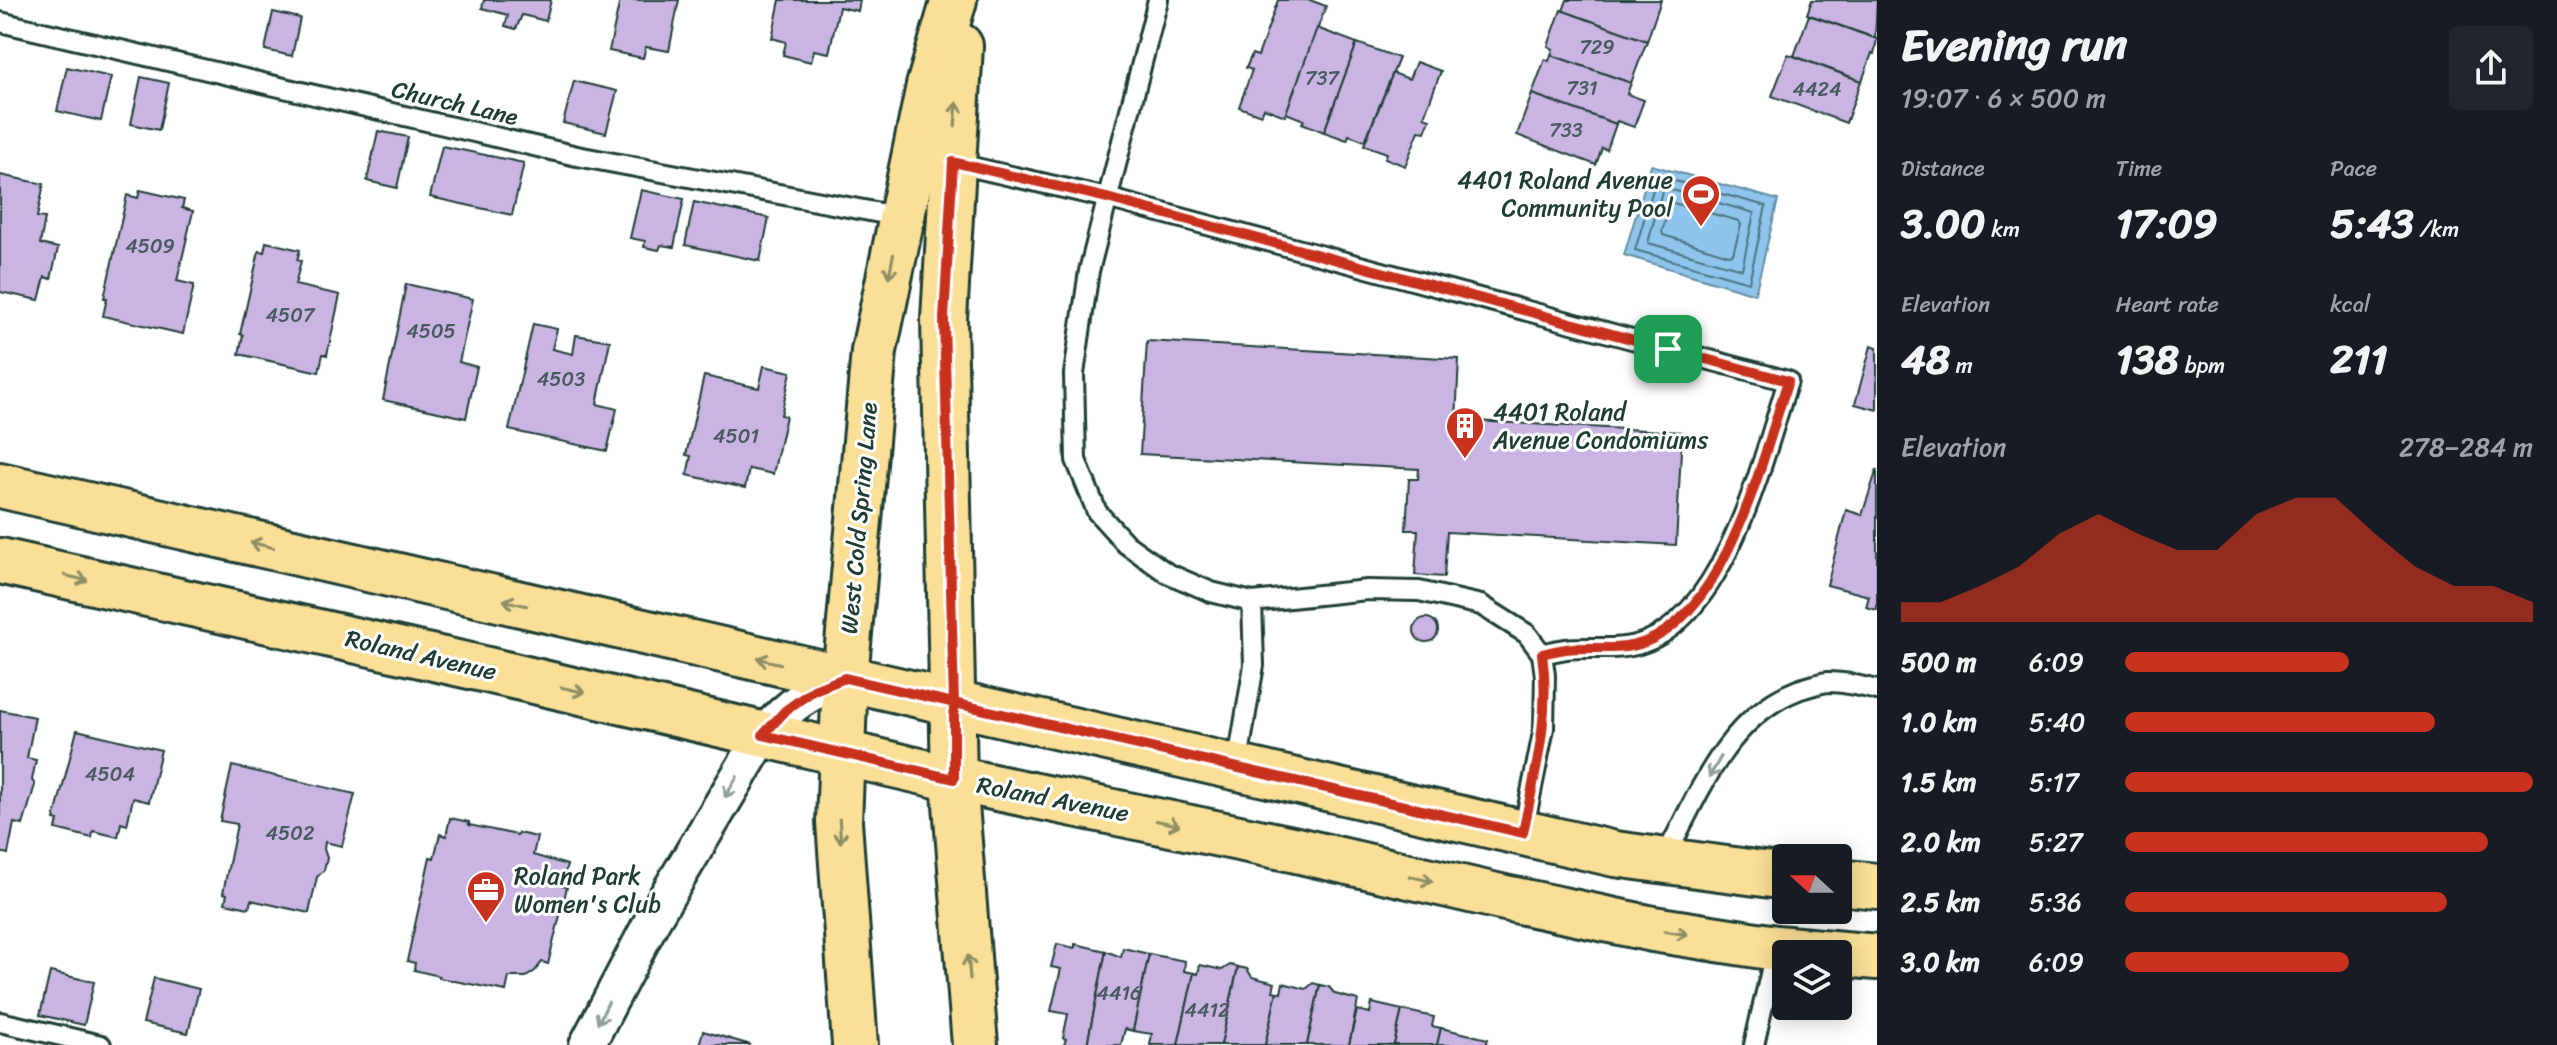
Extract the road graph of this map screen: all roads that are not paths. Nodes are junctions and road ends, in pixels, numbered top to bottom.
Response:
1 (954, 0) edge
2 (963, 0) edge
3 (1158, 0) edge
4 (0, 22) edge
5 (953, 162) junction
6 (1107, 198) junction
7 (901, 217) junction
8 (0, 485) edge
9 (0, 561) edge
10 (1252, 602) junction
11 (1542, 654) junction
12 (845, 678) junction
13 (1877, 690) edge
14 (954, 703) junction
15 (763, 735) junction
16 (841, 753) junction
17 (1237, 767) junction
18 (954, 779) junction
19 (1523, 833) junction
20 (1663, 861) junction
21 (1772, 875) edge
22 (1852, 883) edge
23 (1877, 886) edge
24 (1772, 947) edge
25 (1852, 955) edge
26 (1877, 957) edge
27 (1772, 966) edge
28 (0, 1022) edge
29 (101, 1045) edge
30 (587, 1045) edge
31 (855, 1045) edge
32 (975, 1045) edge
33 (1754, 1045) edge

1 - 7 main road, West Cold Spring Lane
5 -> 2 main road
3 - 6 lane
4 - 7 lane, Church Lane
5 - 6 lane
5 - 14 main road
6 - 10 lane
6 - 11 lane
7 -> 12 main road, West Cold Spring Lane
12 -> 8 main road
9 -> 15 main road, Roland Avenue
10 - 11 lane
10 - 17 lane
11 - 19 lane
12 - 14 main road
12 - 15 street
12 - 16 main road, West Cold Spring Lane
13 -> 20 lane
14 - 17 main road
14 - 18 main road
15 - 16 main road, Roland Avenue
15 -> 30 street
16 - 18 main road, Roland Avenue
16 -> 31 main road, West Cold Spring Lane
17 - 19 main road
18 -> 24 main road, Roland Avenue
32 -> 18 main road
19 - 20 main road
20 - 21 main road
22 - 23 main road
25 - 26 main road, Roland Avenue
27 - 33 lane
28 - 29 lane

